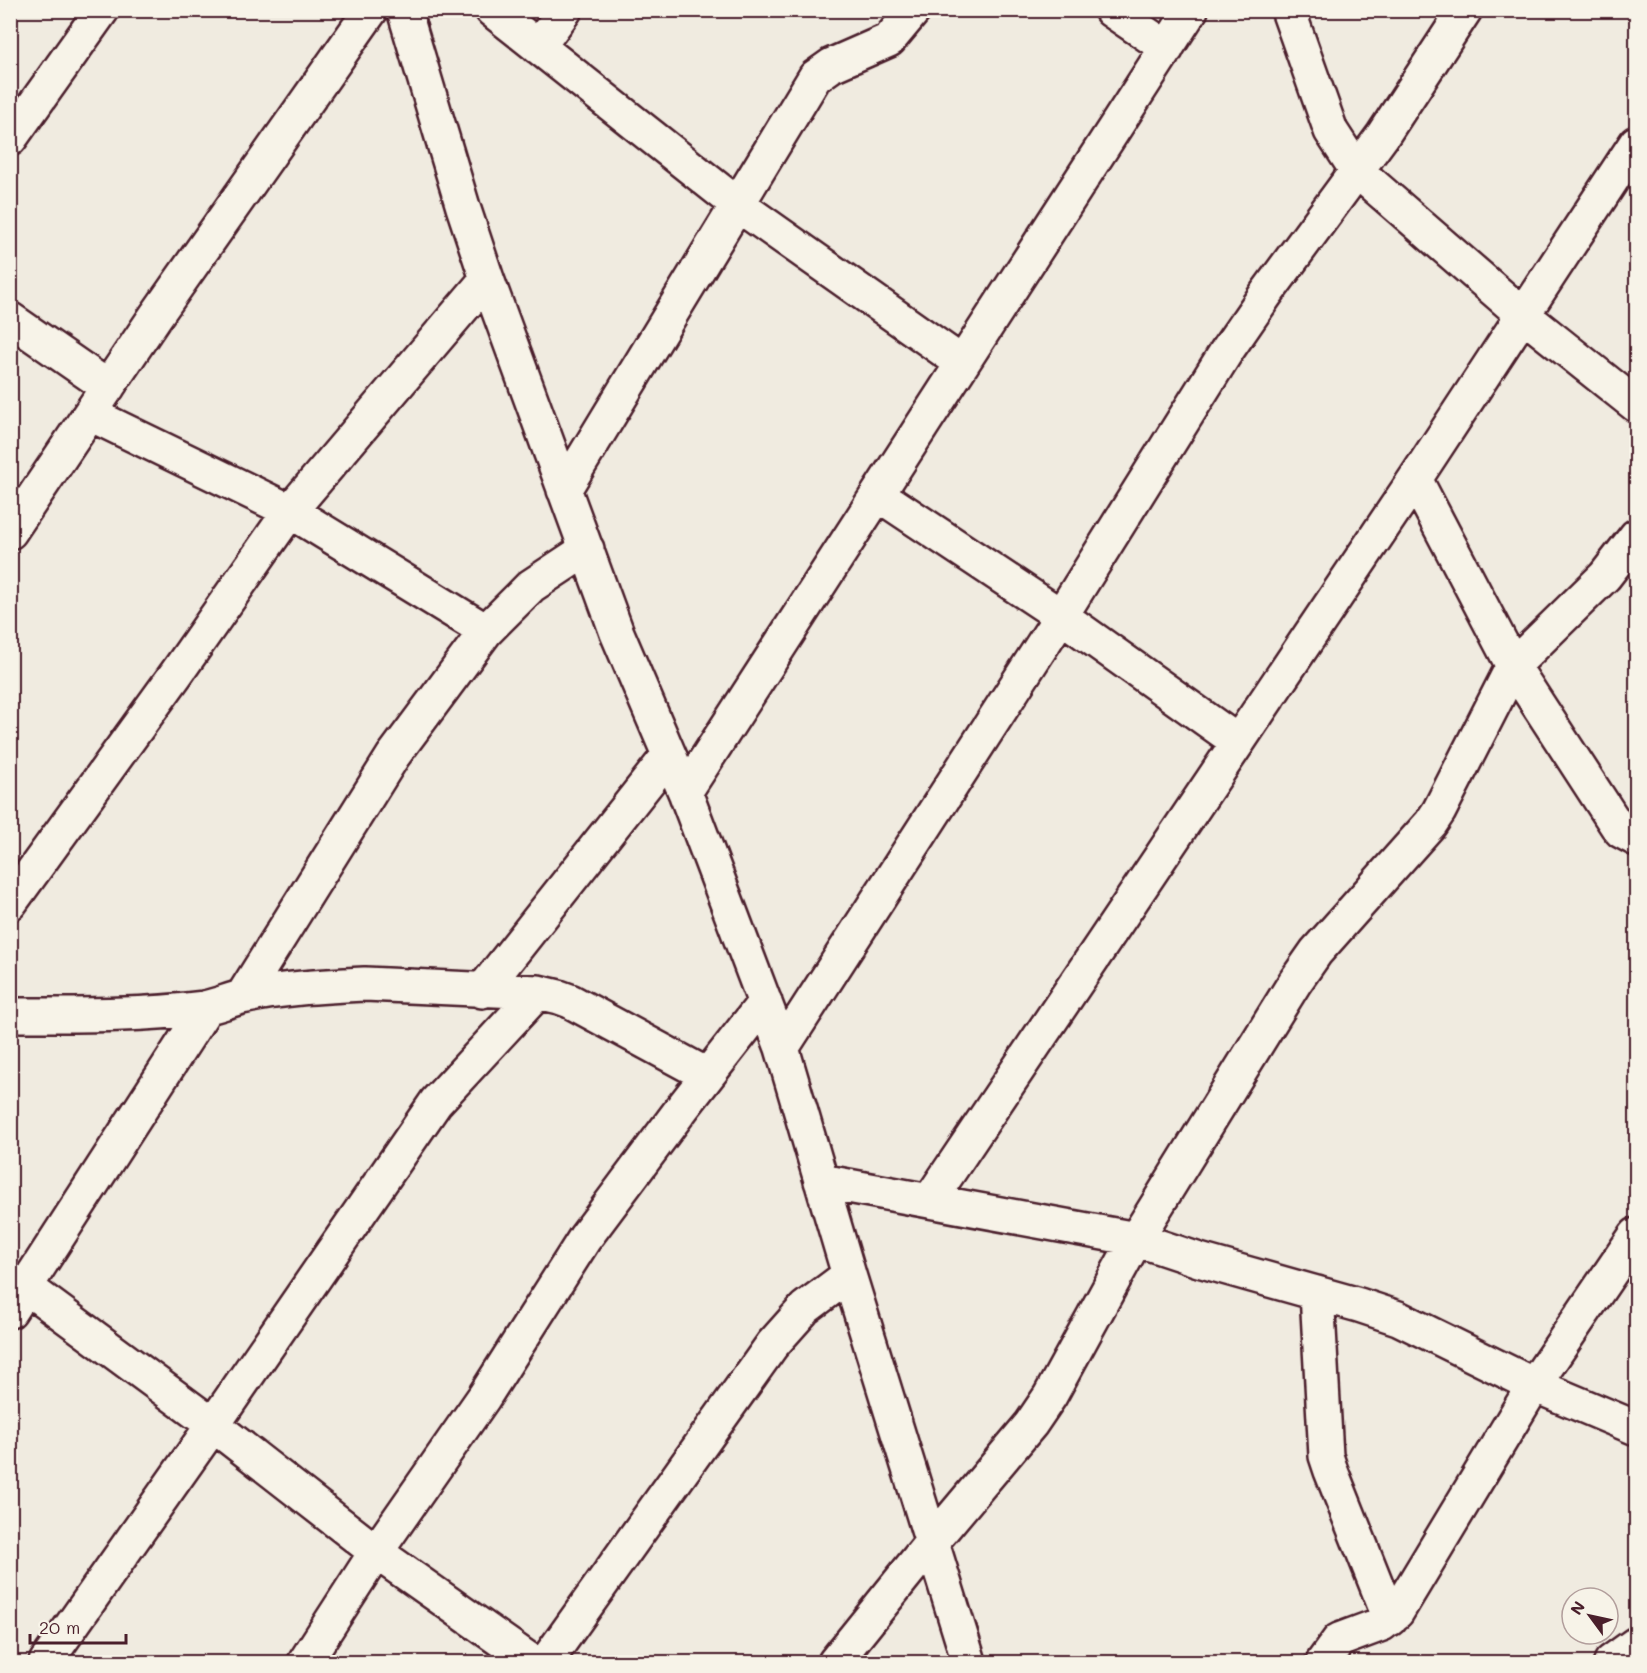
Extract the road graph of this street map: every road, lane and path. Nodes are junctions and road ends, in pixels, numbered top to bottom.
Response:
1 (102, 10) edge
2 (371, 10) edge
3 (404, 10) edge
4 (492, 10) edge
5 (565, 10) edge
6 (914, 10) edge
7 (1111, 10) edge
8 (1191, 10) edge
9 (1288, 10) edge
10 (1465, 10) edge
11 (538, 47) junction
12 (1167, 48) junction
13 (10, 139) edge
14 (1636, 143) edge
15 (1357, 171) junction
16 (738, 205) junction
17 (487, 279) junction
18 (1523, 315) junction
19 (10, 319) edge
20 (962, 363) junction
21 (108, 387) junction
22 (1636, 405) edge
23 (90, 414) junction
24 (1415, 479) junction
25 (564, 490) junction
26 (879, 495) junction
27 (290, 511) junction
28 (10, 532) edge
29 (1636, 536) edge
30 (586, 549) junction
31 (1061, 616) junction
32 (486, 631) junction
33 (1513, 666) junction
34 (1238, 742) junction
35 (669, 755) junction
36 (685, 792) junction
37 (1636, 839) edge
38 (14, 889) edge
39 (482, 991) junction
40 (538, 992) junction
41 (242, 997) junction
42 (765, 1002) junction
43 (206, 1008) junction
44 (10, 1015) edge
45 (782, 1048) junction
46 (707, 1076) junction
47 (821, 1181) junction
48 (930, 1200) junction
49 (1636, 1235) edge
50 (1136, 1239) junction
51 (849, 1275) junction
52 (1317, 1293) junction
53 (18, 1299) edge
54 (1534, 1385) junction
55 (213, 1425) junction
56 (1636, 1428) edge
57 (931, 1543) junction
58 (376, 1552) junction
59 (1390, 1619) junction
60 (1636, 1644) edge
61 (46, 1662) edge
62 (305, 1662) edge
63 (532, 1662) edge
64 (546, 1662) edge
65 (835, 1662) edge
66 (969, 1662) edge
67 (1323, 1662) edge
68 (1611, 1662) edge

1 - 13 street
2 - 21 street
3 - 17 street
4 - 11 street
5 - 11 street
6 - 16 street
7 - 12 street
8 - 12 street
9 - 15 street
10 - 15 street
11 - 16 street
12 - 20 street
14 - 18 street
15 - 18 street
15 - 31 street
16 - 20 street
16 - 25 street
17 - 25 street
17 - 27 street
18 - 22 street
18 - 24 street
19 - 21 street
20 - 26 street
21 - 23 street
23 - 27 street
23 - 28 street
24 - 33 street
24 - 34 street
25 - 30 street
26 - 31 street
26 - 36 street
27 - 32 street
27 - 38 street
29 - 33 street
30 - 32 street
30 - 35 street
31 - 34 street
31 - 45 street
32 - 41 street
33 - 37 street
33 - 50 street
34 - 48 street
35 - 36 street
35 - 39 street
36 - 42 street
39 - 40 street
39 - 41 street
40 - 46 street
40 - 55 street
41 - 43 street
42 - 45 street
42 - 46 street
43 - 44 street
43 - 53 street
45 - 47 street
46 - 58 street
47 - 48 street
47 - 51 street
48 - 50 street
49 - 54 street
50 - 52 street
50 - 57 street
51 - 57 street
51 - 64 street
52 - 54 street
52 - 59 street
53 - 55 street
54 - 56 street
54 - 59 street
55 - 58 street
55 - 61 street
57 - 65 street
57 - 66 street
58 - 62 street
58 - 63 street
59 - 67 street
60 - 68 street

